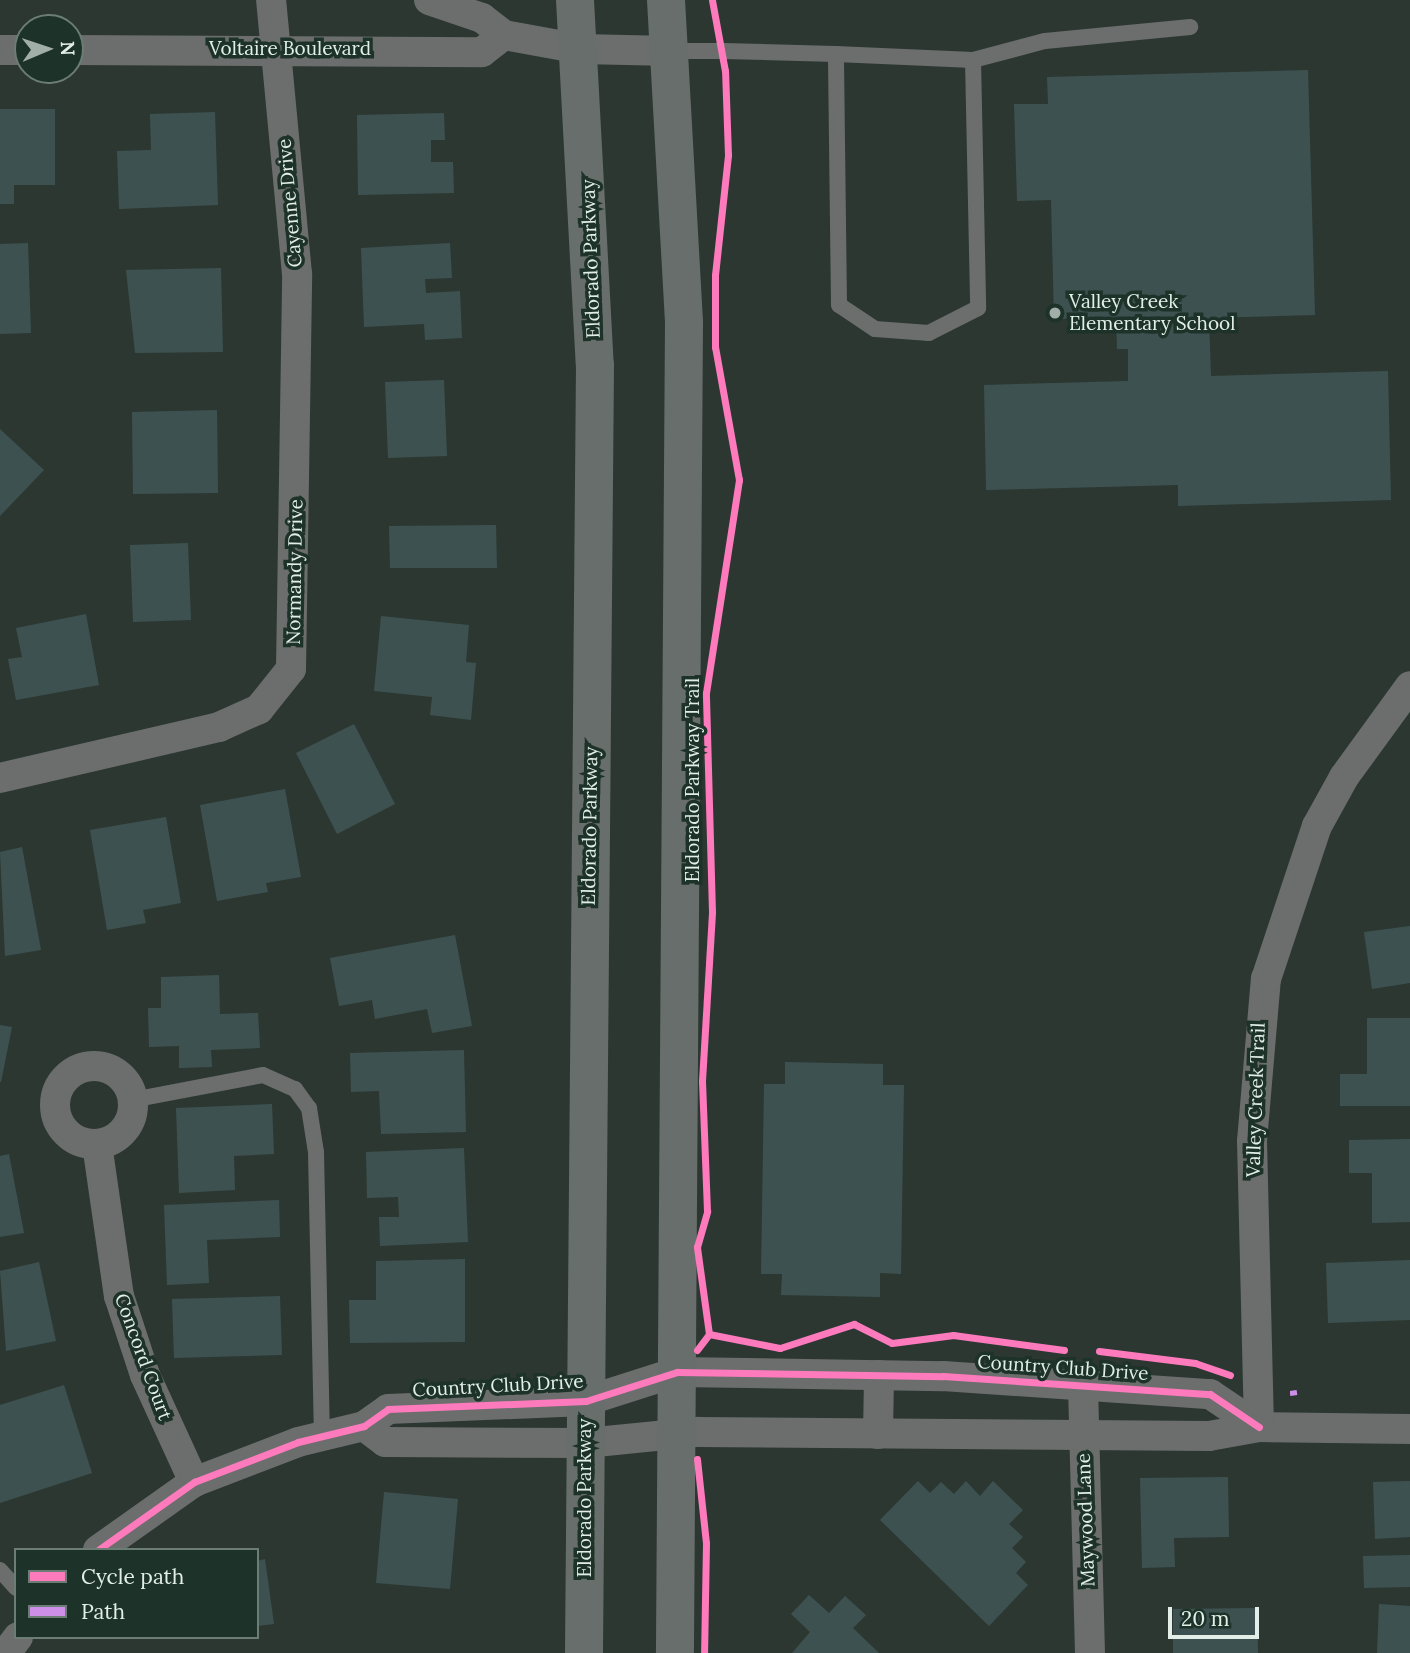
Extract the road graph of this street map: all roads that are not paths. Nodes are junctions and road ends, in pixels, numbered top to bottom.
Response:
1 (271, 0) edge
2 (429, 0) edge
3 (576, 0) edge
4 (666, 0) edge
5 (1190, 27) dead end
6 (504, 35) junction
7 (276, 48) junction
8 (581, 49) junction
9 (84, 50) edge
10 (671, 51) junction
11 (836, 54) junction
12 (974, 60) junction
13 (296, 406) joint
14 (1410, 686) edge
15 (0, 778) edge
16 (132, 1100) junction
17 (97, 1144) junction
18 (677, 1372) junction
19 (879, 1375) junction
20 (1083, 1386) junction
21 (586, 1401) junction
22 (364, 1426) junction
23 (1259, 1427) junction
24 (1410, 1429) edge
25 (676, 1433) junction
26 (878, 1434) junction
27 (322, 1435) junction
28 (1084, 1436) junction
29 (586, 1443) junction
30 (194, 1482) junction
31 (100, 1548) edge
32 (0, 1570) edge
33 (14, 1586) edge
34 (584, 1653) edge
35 (675, 1653) edge
36 (1090, 1653) edge

1 - 7 street, Cayenne Drive
2 - 6 street
3 - 8 main road, Eldorado Parkway
4 - 10 main road
5 - 12 lane
6 - 7 street, Voltaire Boulevard
6 - 8 street
7 - 9 street, Voltaire Boulevard
7 - 13 street, Cayenne Drive
8 - 10 street
8 - 21 main road, Eldorado Parkway
10 - 11 lane
10 - 18 main road
11 - 12 lane
11 - 12 lane
13 - 15 street, Normandy Drive
14 - 23 street, Valley Creek Trail
16 - 17 street
16 - 17 street
16 - 27 lane
17 - 30 street, Concord Court
18 - 19 street, Country Club Drive
18 - 21 street, Country Club Drive
18 - 25 main road
19 - 20 street, Country Club Drive
19 - 26 street
20 - 23 street, Country Club Drive
20 - 28 street, Maywood Lane
21 - 22 street, Country Club Drive
21 - 29 main road, Eldorado Parkway
22 - 27 street, Country Club Drive
22 - 29 street
23 - 24 street
23 - 28 street
25 - 26 street
25 - 29 street
25 - 35 main road
26 - 28 street
27 - 30 street, Country Club Drive
28 - 36 street, Maywood Lane
29 - 34 main road, Eldorado Parkway
30 - 31 street, Country Club Drive
32 - 33 lane

